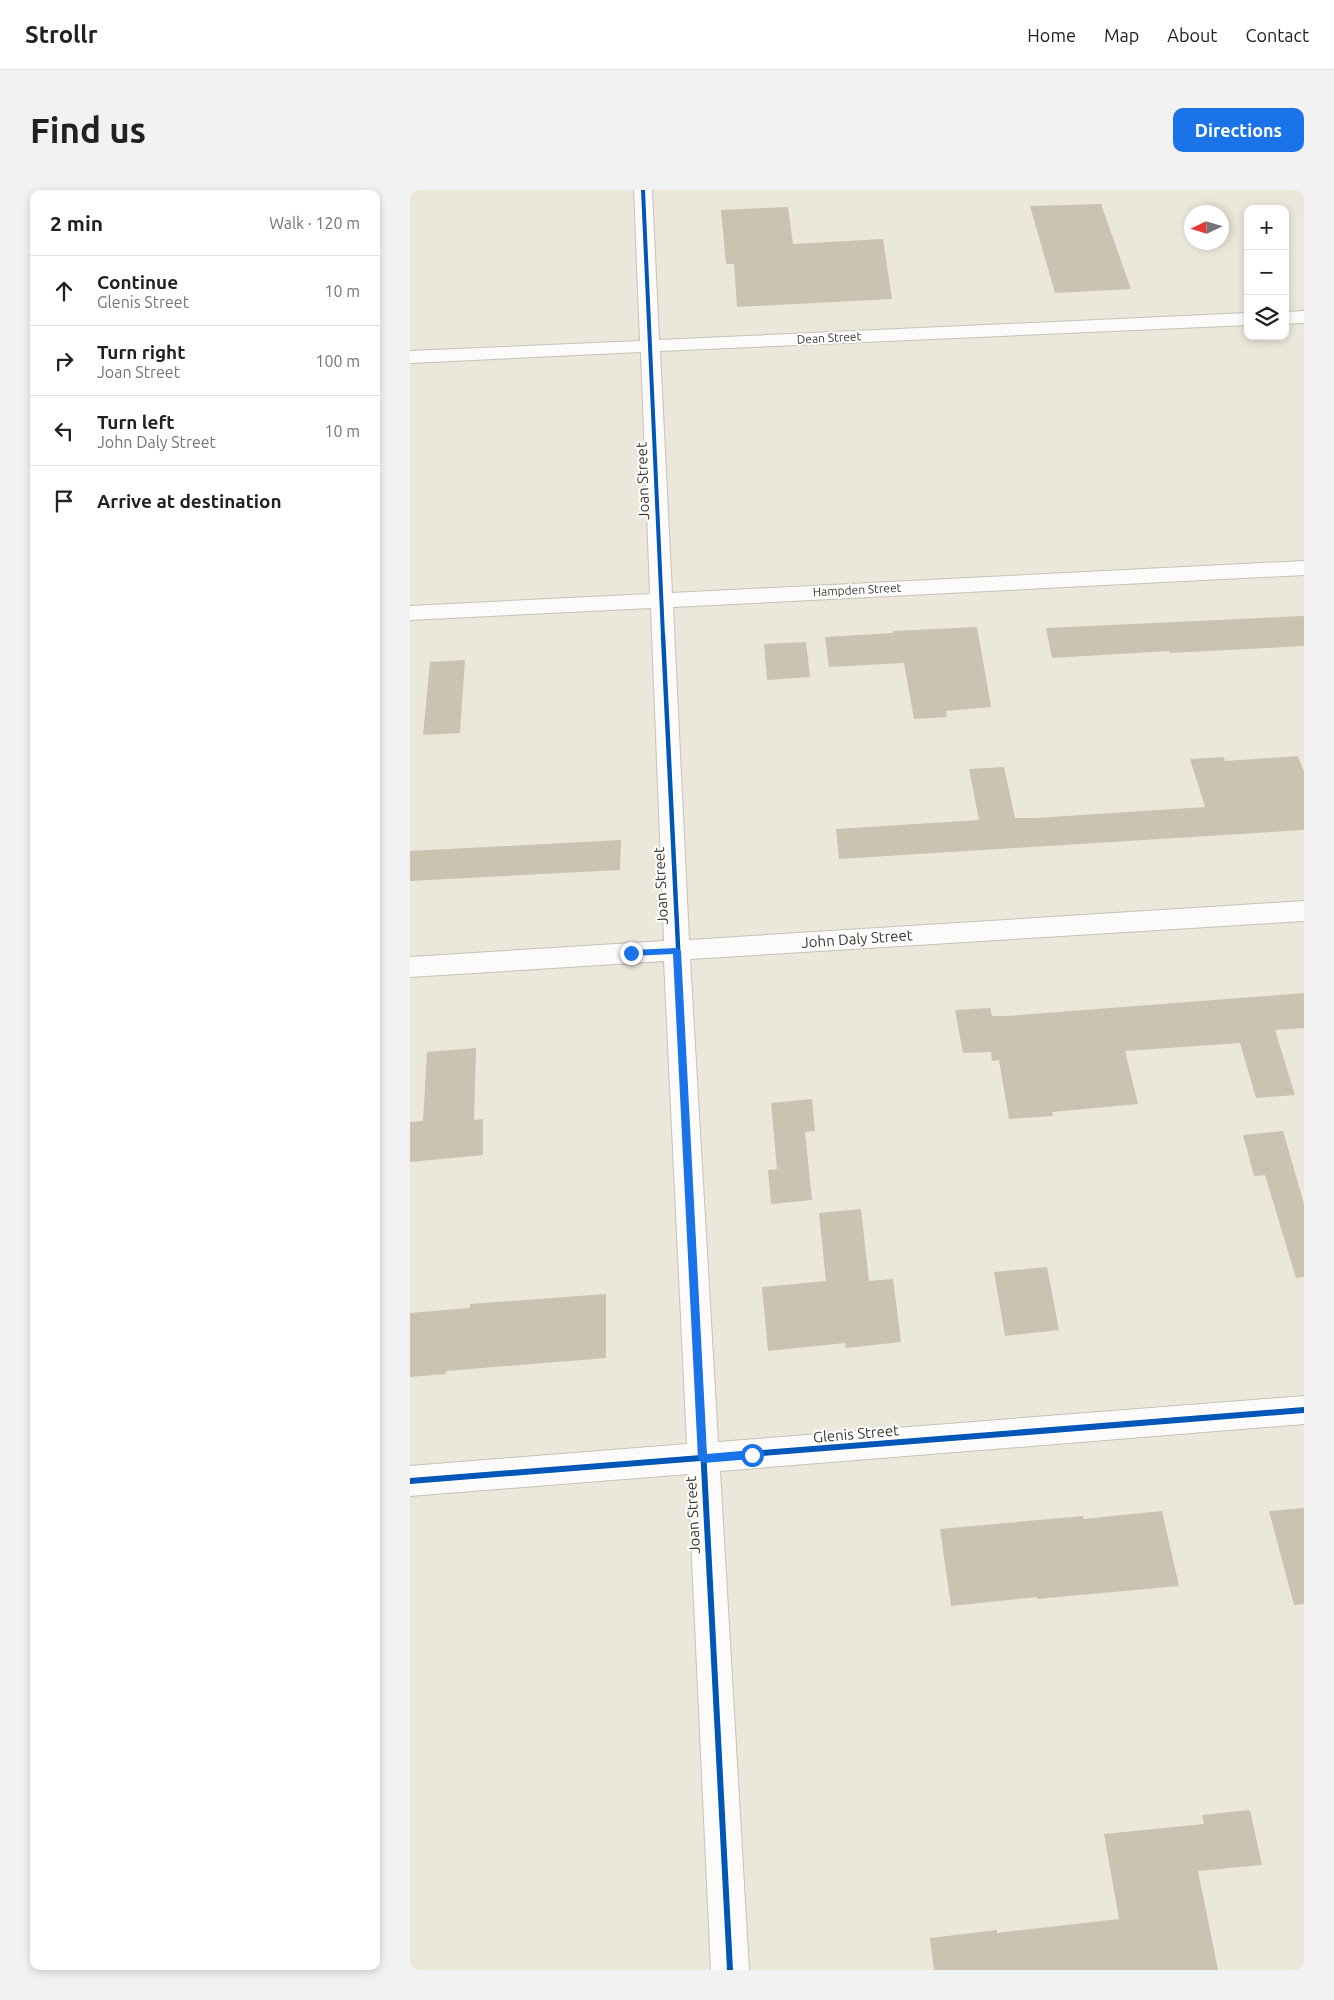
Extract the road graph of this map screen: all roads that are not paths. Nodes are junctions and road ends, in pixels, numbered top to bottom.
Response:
1 (643, 190) edge
2 (1304, 317) edge
3 (1289, 318) edge
4 (1244, 320) edge
5 (650, 347) junction
6 (410, 357) edge
7 (1304, 568) edge
8 (660, 599) junction
9 (410, 613) edge
10 (1304, 911) edge
11 (677, 951) junction
12 (410, 967) edge
13 (1304, 1410) edge
14 (703, 1459) junction
15 (410, 1480) edge
16 (730, 1970) edge

1 - 5 street, Joan Street
2 - 3 street
4 - 5 street, Dean Street
5 - 6 street, Dean Street
5 - 8 street, Joan Street
7 - 8 street, Hampden Street
8 - 9 street, Hampden Street
8 - 11 street, Joan Street
10 - 11 street, John Daly Street
11 - 12 street, John Daly Street
11 - 14 street, Joan Street
13 - 14 street, Glenis Street
14 - 15 street, Glenis Street
14 - 16 street, Joan Street

